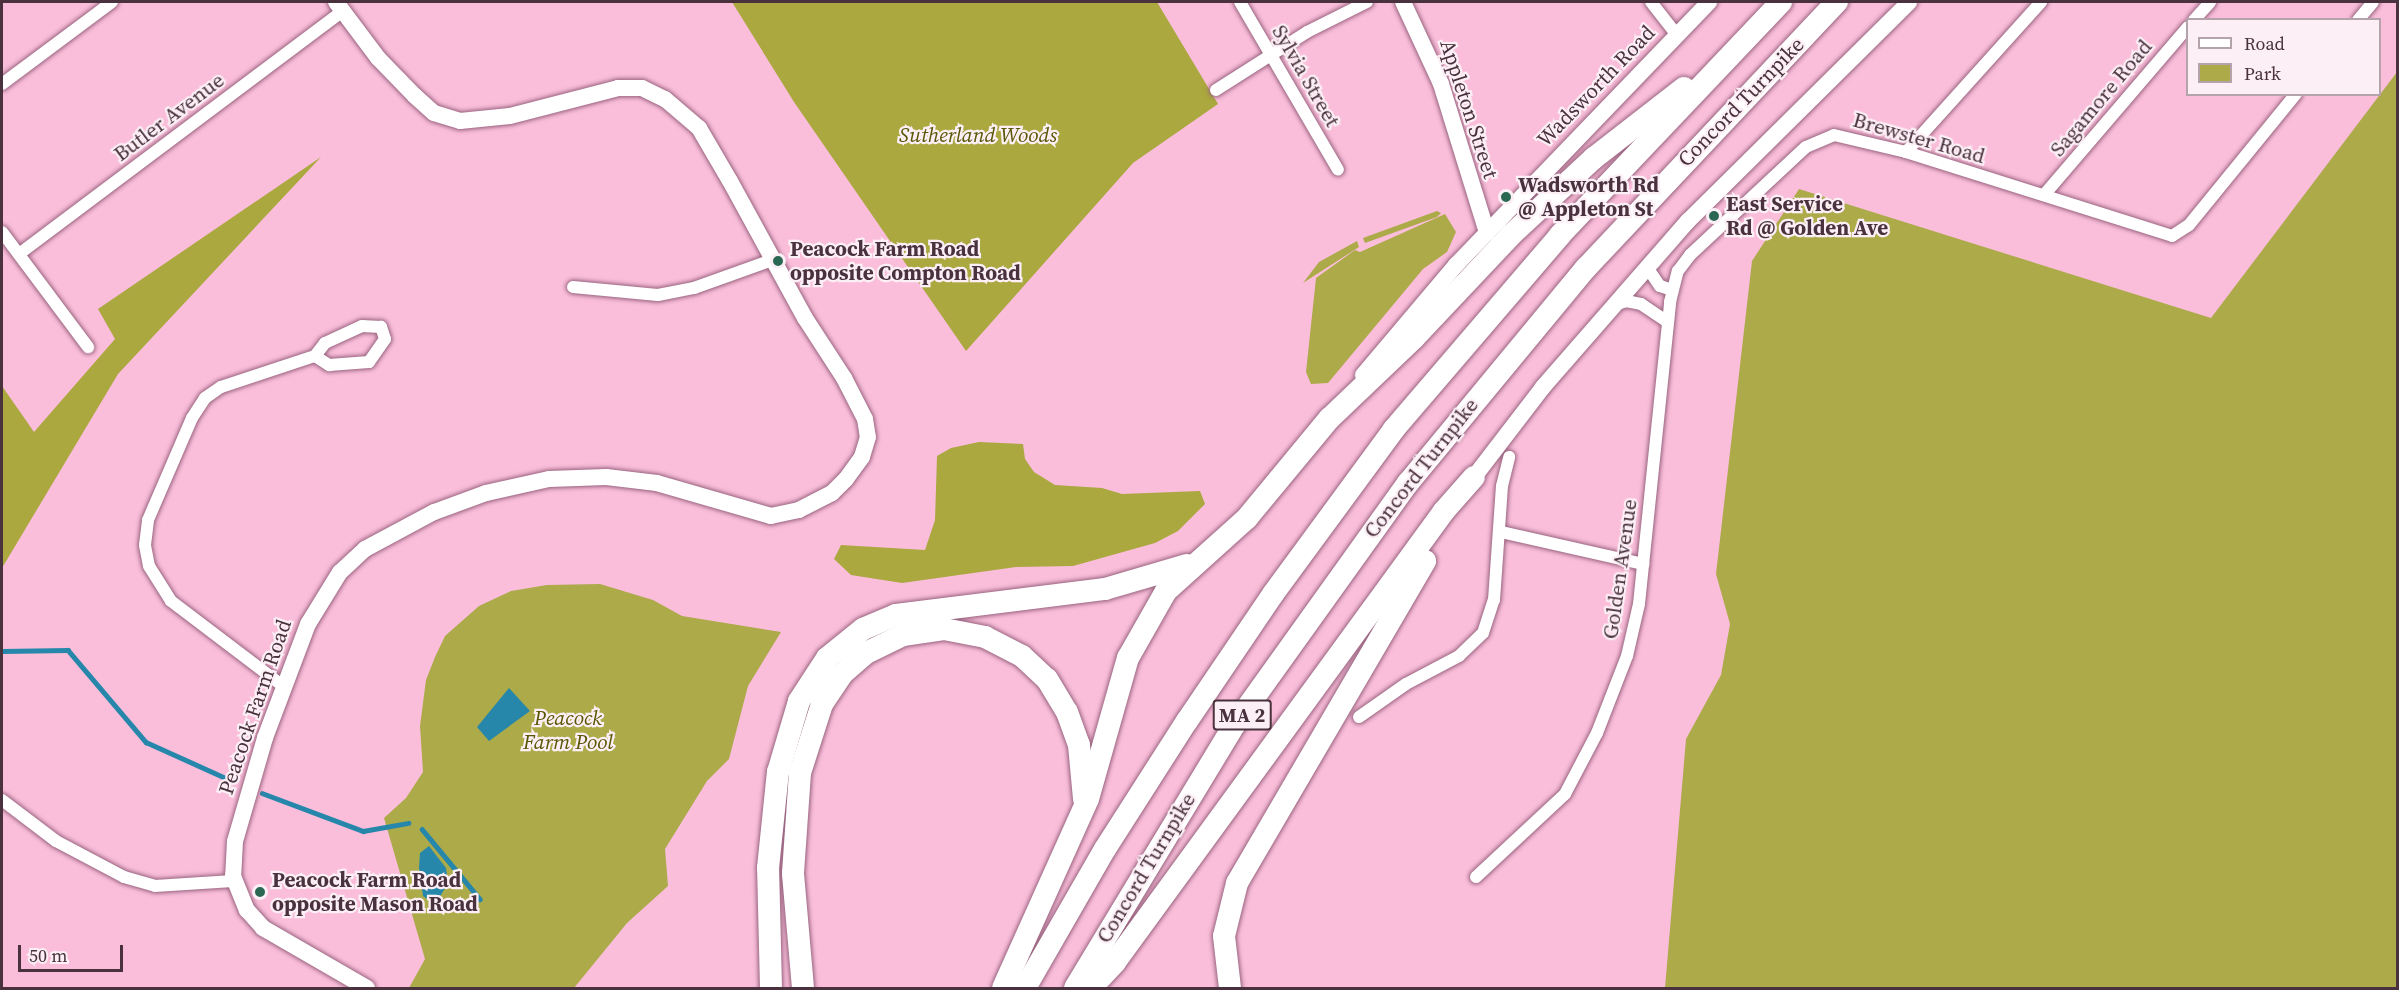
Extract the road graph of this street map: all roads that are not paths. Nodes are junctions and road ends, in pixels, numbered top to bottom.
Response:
1 (112, 2) edge
2 (1240, 2) edge
3 (1367, 2) edge
4 (1403, 2) edge
5 (1651, 2) edge
6 (1709, 2) edge
7 (1782, 2) edge
8 (1838, 2) edge
9 (1909, 2) edge
10 (2041, 2) edge
11 (2210, 2) edge
12 (2373, 2) edge
13 (340, 6) edge
14 (2196, 18) edge
15 (2360, 18) edge
16 (2186, 28) edge
17 (1677, 35) junction
18 (1733, 52) junction
19 (1270, 54) junction
20 (2, 84) edge
21 (1216, 90) dead end
22 (2294, 96) edge
23 (1906, 152) junction
24 (1338, 170) dead end
25 (2044, 195) junction
26 (2, 232) edge
27 (1487, 233) junction
28 (19, 254) junction
29 (772, 260) junction
30 (1647, 267) junction
31 (573, 287) dead end
32 (1672, 290) junction
33 (1613, 306) junction
34 (1668, 322) junction
35 (88, 347) dead end
36 (315, 356) junction
37 (1329, 419) junction
38 (1509, 457) dead end
39 (1474, 477) junction
40 (1501, 532) junction
41 (1194, 563) junction
42 (1643, 564) junction
43 (283, 686) junction
44 (1359, 717) dead end
45 (2, 800) edge
46 (1084, 807) junction
47 (1476, 877) dead end
48 (233, 881) junction
49 (366, 988) edge
50 (771, 988) edge
51 (803, 988) edge
52 (1003, 988) edge
53 (1025, 988) edge
54 (1075, 988) edge
55 (1091, 988) edge
56 (1230, 988) edge

1 - 20 street
2 - 19 street, Sylvia Street
3 - 19 street
4 - 27 street, Appleton Street
5 - 17 street
6 - 17 street, Wadsworth Road
7 - 18 highway, Concord Turnpike / MA 2
8 - 54 highway, Concord Turnpike / MA 2
9 - 30 street
10 - 23 street
11 - 14 street
12 - 15 street
13 - 28 street, Butler Avenue
13 - 29 street, Peacock Farm Road
16 - 25 street, Sagamore Road
17 - 27 street, Wadsworth Road
18 - 37 highway
18 - 53 highway, Concord Turnpike / MA 2
19 - 21 street
19 - 24 street, Sylvia Street
22 - 25 street, Brewster Road
23 - 25 street, Brewster Road
23 - 32 street, Brewster Road
26 - 28 street
27 - 37 street, Wadsworth Road
28 - 35 street
29 - 31 street
29 - 43 street, Peacock Farm Road
30 - 32 street
30 - 33 street
32 - 34 street, Golden Avenue
33 - 34 street
33 - 39 street
34 - 42 street, Golden Avenue
36 - 36 street
36 - 43 street
37 - 41 highway
38 - 40 street
39 - 55 highway
39 - 56 highway
40 - 42 street
40 - 44 street
41 - 46 highway
41 - 50 highway
42 - 47 street, Golden Avenue
43 - 48 street, Peacock Farm Road
45 - 48 street
46 - 51 highway
46 - 52 highway
48 - 49 street, Peacock Farm Road

